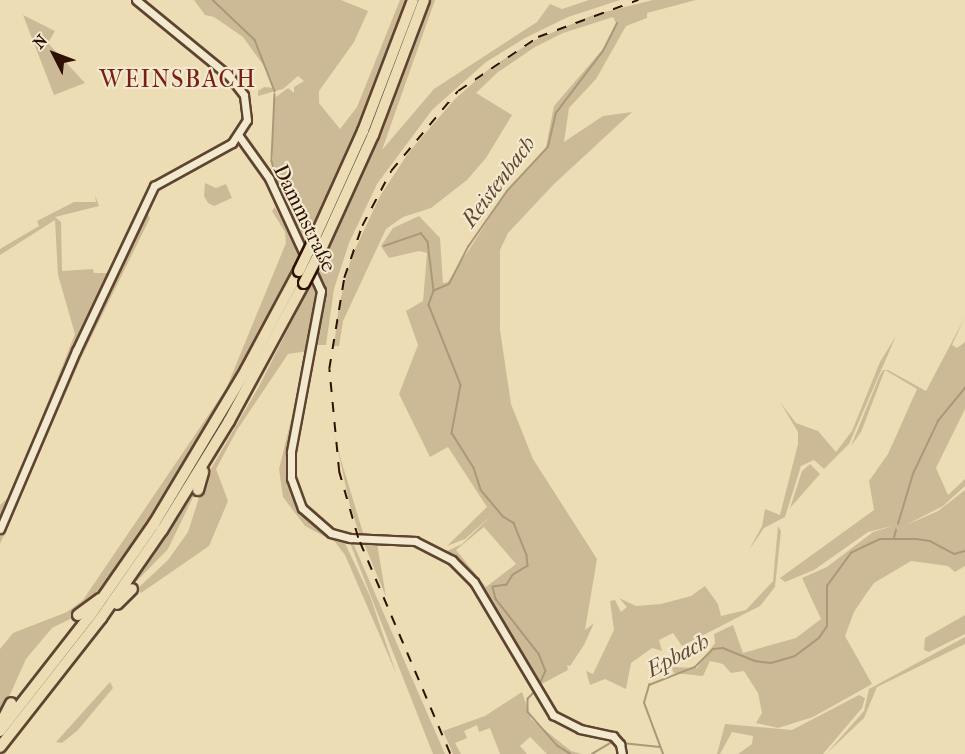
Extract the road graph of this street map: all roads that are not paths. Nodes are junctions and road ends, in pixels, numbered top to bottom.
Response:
1 (136, 0) edge
2 (413, 0) edge
3 (424, 0) edge
4 (239, 136) junction
5 (204, 463) junction
6 (198, 490) dead end
7 (0, 529) edge
8 (132, 589) dead end
9 (104, 597) junction
10 (78, 615) dead end
11 (101, 618) junction
12 (11, 703) dead end
13 (0, 731) edge
14 (0, 747) edge
15 (622, 752) edge

1 - 4 street
2 - 9 highway, bridge
3 - 5 highway, bridge
4 - 7 street
4 - 15 street, Dammstraße
5 - 6 highway
5 - 11 highway
8 - 11 highway
9 - 10 highway
9 - 13 highway
11 - 14 highway
12 - 13 highway

